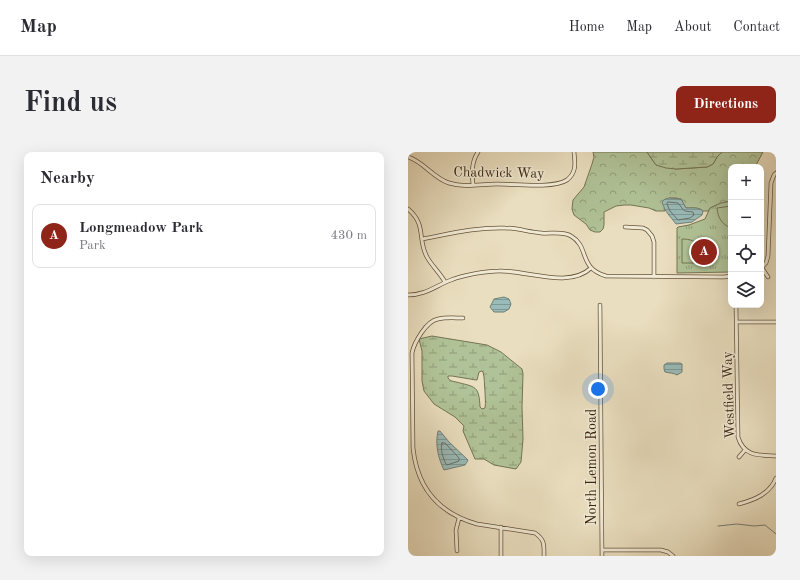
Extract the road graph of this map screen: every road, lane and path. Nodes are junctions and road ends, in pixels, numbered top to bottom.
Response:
1 (478, 152) edge
2 (574, 152) edge
3 (409, 158) edge
4 (776, 173) edge
5 (473, 185) junction
6 (408, 209) edge
7 (625, 227) dead end
8 (422, 239) junction
9 (764, 265) edge
10 (591, 268) junction
11 (764, 272) edge
12 (728, 276) edge
13 (654, 277) junction
14 (768, 277) dead end
15 (445, 282) junction
16 (408, 295) edge
17 (600, 305) dead end
18 (736, 308) edge
19 (463, 318) dead end
20 (737, 322) junction
21 (776, 322) edge
22 (745, 450) junction
23 (776, 456) edge
24 (739, 457) dead end
25 (776, 478) edge
26 (739, 504) dead end
27 (460, 518) junction
28 (501, 527) junction
29 (602, 550) junction
30 (457, 551) dead end
31 (501, 556) edge
32 (544, 556) edge
33 (602, 556) edge
34 (673, 556) edge

1 - 5 street
2 - 5 street, Chadwick Way
3 - 5 street, Chadwick Way
4 - 9 street
6 - 8 street
7 - 13 street
8 - 10 street
8 - 15 street
10 - 13 street
10 - 15 street
11 - 14 street
12 - 13 street
15 - 16 street
17 - 29 street, North Lemon Road
18 - 20 street, Westfield Way
19 - 27 street
20 - 21 street
20 - 22 street, Westfield Way
22 - 23 street, Westfield Way
22 - 24 street
25 - 26 street
27 - 28 street
27 - 30 street
28 - 31 street
28 - 32 street
29 - 33 street, North Lemon Road
29 - 34 street

